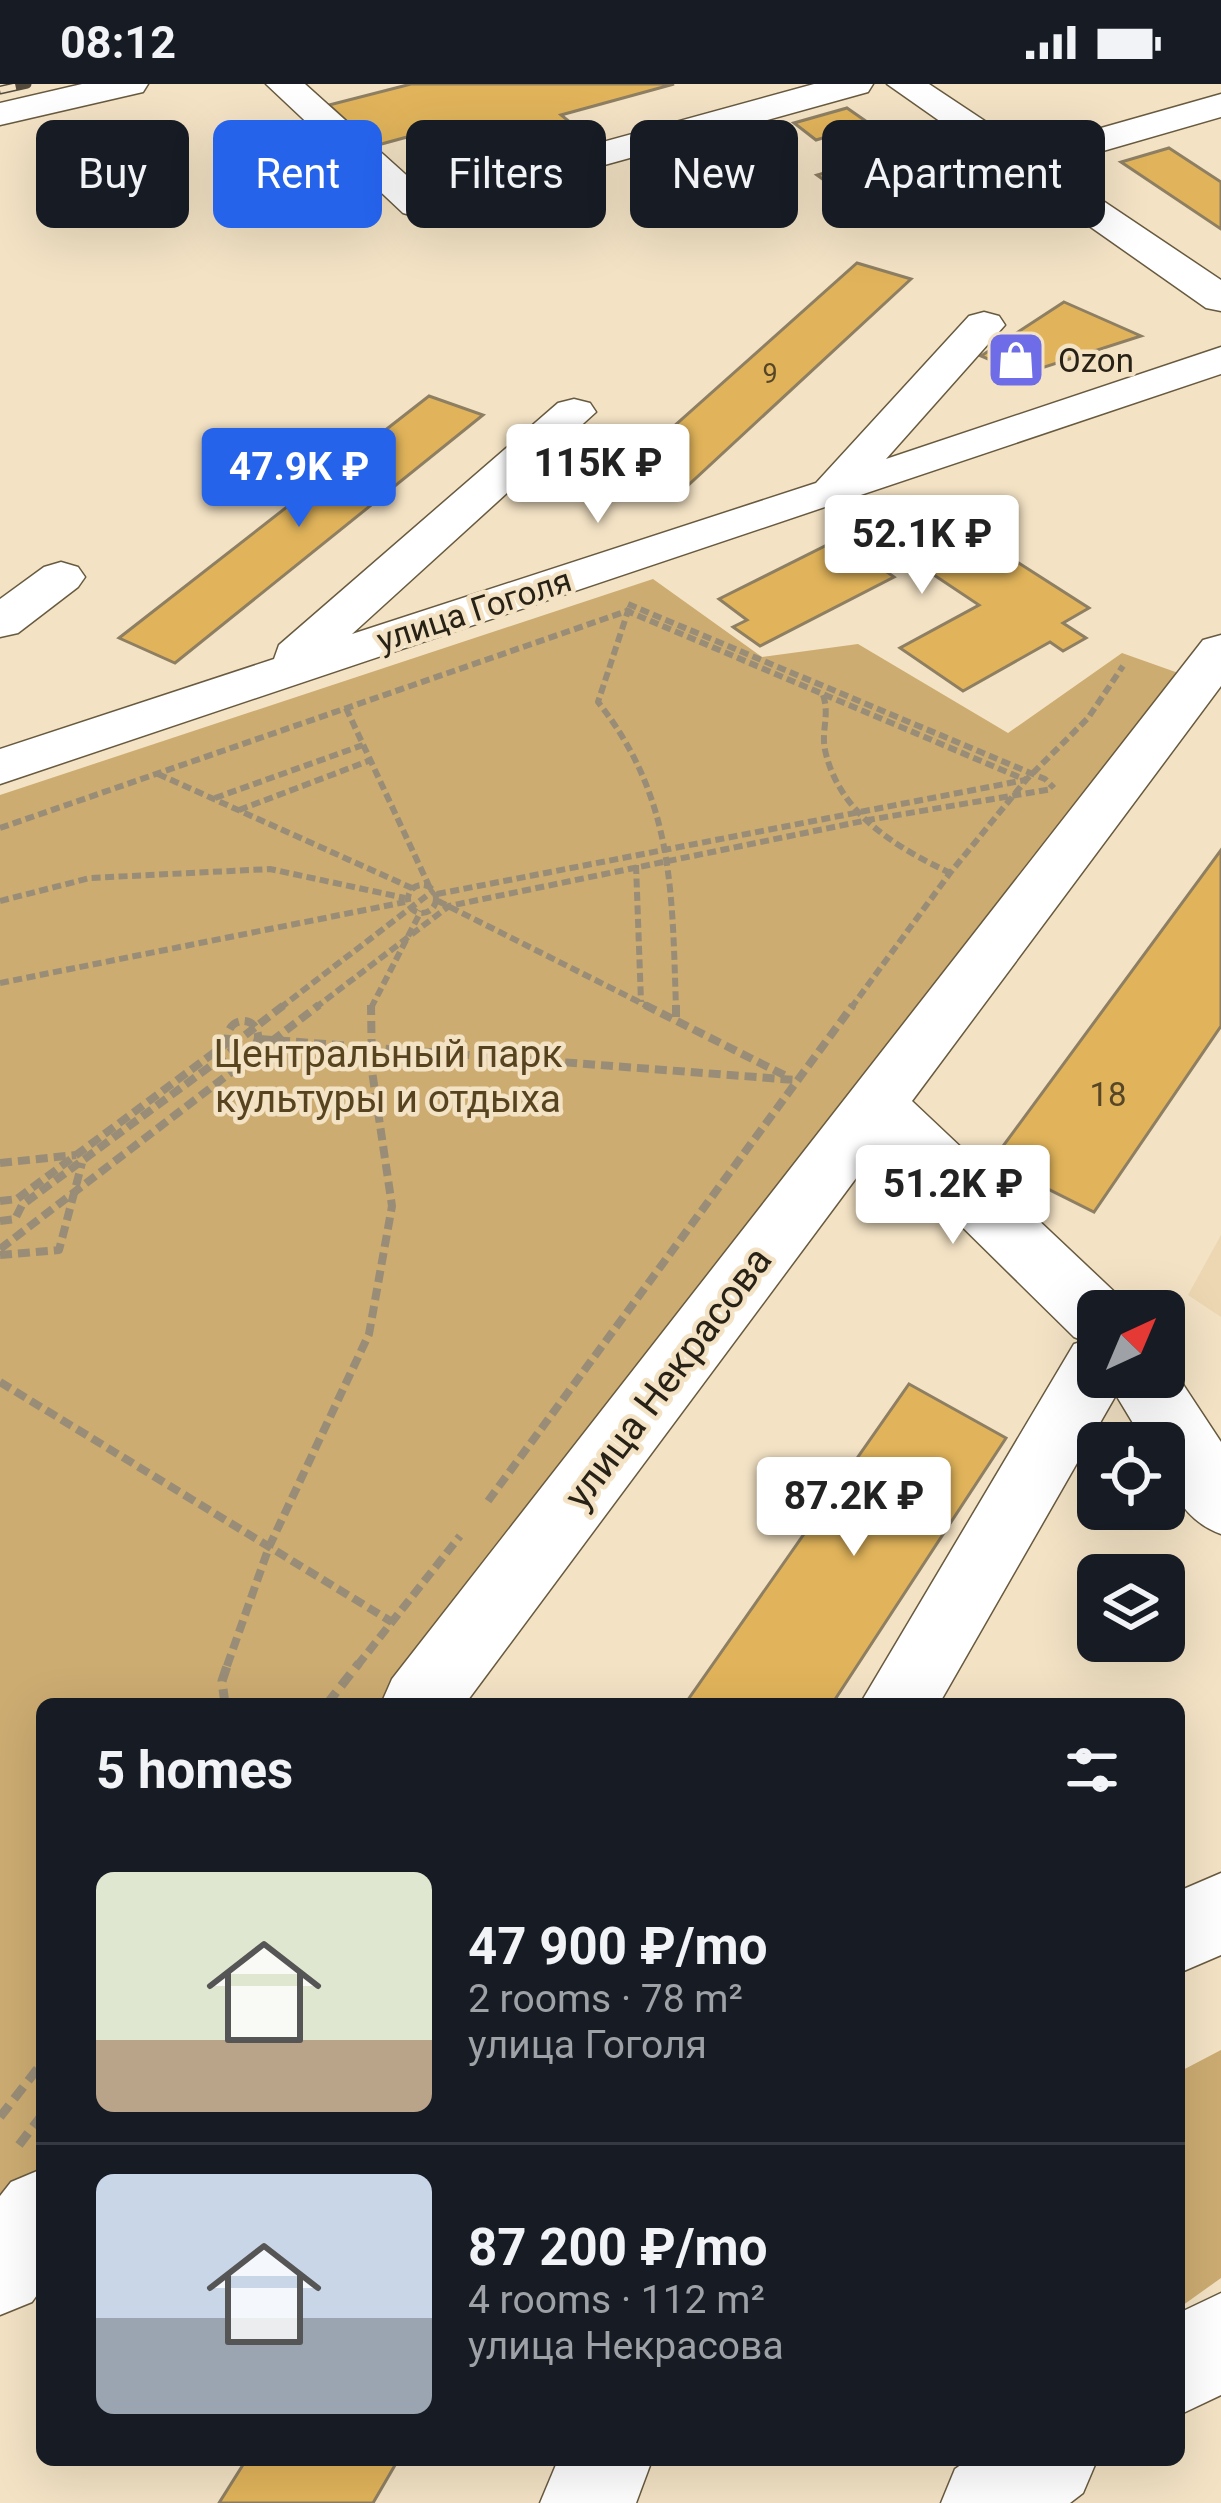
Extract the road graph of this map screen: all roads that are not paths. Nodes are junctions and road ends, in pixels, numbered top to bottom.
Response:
1 (130, 84) edge
2 (284, 84) edge
3 (855, 84) edge
4 (905, 84) edge
5 (1221, 105) edge
6 (0, 114) edge
7 (958, 120) edge
8 (1164, 122) junction
9 (1105, 139) edge
10 (1202, 146) dead end
11 (1105, 220) edge
12 (1221, 299) edge
13 (984, 325) dead end
14 (1221, 360) edge
15 (574, 412) dead end
16 (829, 494) junction
17 (61, 578) dead end
18 (0, 622) edge
19 (1221, 651) edge
20 (277, 675) junction
21 (0, 767) edge
22 (877, 1105) junction
23 (1077, 1298) edge
24 (1078, 1398) edge
25 (1155, 1398) edge
26 (1216, 1488) edge
27 (424, 1698) edge
28 (902, 1698) edge
29 (1221, 1914) edge
30 (1185, 1929) edge
31 (36, 2221) edge
32 (0, 2270) edge
33 (1221, 2339) edge
34 (1185, 2365) edge
35 (603, 2466) edge
36 (589, 2503) edge

1 - 6 street
2 - 3 street
4 - 7 street
5 - 8 street
8 - 9 street
8 - 10 street
11 - 12 street
13 - 16 street
14 - 16 street, улица Гоголя
15 - 20 street
16 - 20 street, улица Гоголя
17 - 18 street
19 - 22 street, улица Некрасова
20 - 21 street, улица Гоголя
22 - 23 street
22 - 27 street, улица Некрасова
24 - 28 street
25 - 26 street
29 - 30 street
31 - 32 street
33 - 34 street
35 - 36 street

